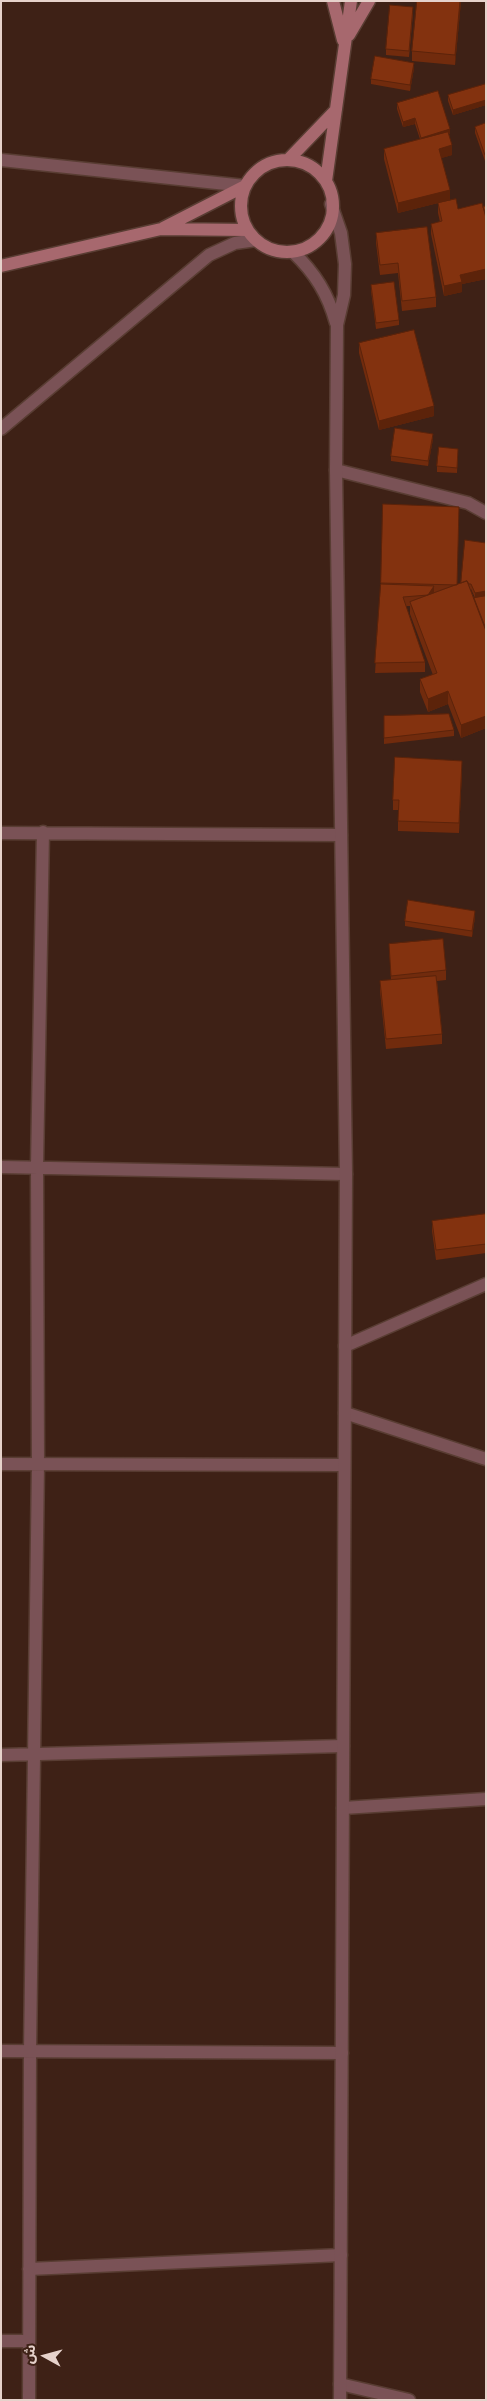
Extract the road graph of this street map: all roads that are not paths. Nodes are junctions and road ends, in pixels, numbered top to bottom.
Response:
1 (333, 1) edge
2 (351, 1) edge
3 (368, 1) edge
4 (344, 43) junction
5 (336, 110) junction
6 (1, 160) edge
7 (288, 160) junction
8 (326, 182) junction
9 (245, 186) junction
10 (331, 204) junction
11 (161, 229) junction
12 (247, 230) junction
13 (256, 240) junction
14 (293, 252) junction
15 (1, 266) edge
16 (336, 326) junction
17 (1, 428) edge
18 (336, 470) junction
19 (486, 513) edge
20 (43, 832) junction
21 (1, 833) edge
22 (341, 834) junction
23 (37, 1166) junction
24 (1, 1167) edge
25 (346, 1174) junction
26 (486, 1284) edge
27 (345, 1346) junction
28 (345, 1413) junction
29 (486, 1459) edge
30 (1, 1464) edge
31 (38, 1464) junction
32 (344, 1466) junction
33 (343, 1746) junction
34 (34, 1754) junction
35 (1, 1755) edge
36 (486, 1799) edge
37 (343, 1808) junction
38 (1, 2051) edge
39 (30, 2051) junction
40 (342, 2053) junction
41 (341, 2255) junction
42 (29, 2269) junction
43 (1, 2341) edge
44 (29, 2341) junction
45 (340, 2384) junction
46 (29, 2400) edge
47 (340, 2400) edge
48 (409, 2400) edge

1 - 4 main road
2 - 4 main road
3 - 4 main road
4 - 5 main road
5 - 7 main road
5 - 8 main road
6 - 9 street
7 - 8 main road
7 - 9 main road
8 - 10 main road
9 - 11 main road
9 - 12 main road
10 - 14 main road
10 - 16 street
11 - 12 main road
11 - 15 main road
12 - 13 main road
13 - 14 main road
13 - 17 street
14 - 16 street
16 - 18 street
18 - 19 street
18 - 22 street
20 - 21 street
20 - 22 street
20 - 23 street
22 - 25 street
23 - 24 street
23 - 25 street
23 - 31 street
25 - 27 street
26 - 27 street
27 - 28 street
28 - 29 street
28 - 32 street
30 - 31 street
31 - 32 street
31 - 34 street
32 - 33 street
33 - 34 street
33 - 37 street
34 - 35 street
34 - 39 street
36 - 37 street
37 - 40 street
38 - 39 street
39 - 40 street
39 - 42 street
40 - 41 street
41 - 42 street
41 - 45 street
42 - 44 street
43 - 44 street
44 - 46 street
45 - 47 street
45 - 48 street

